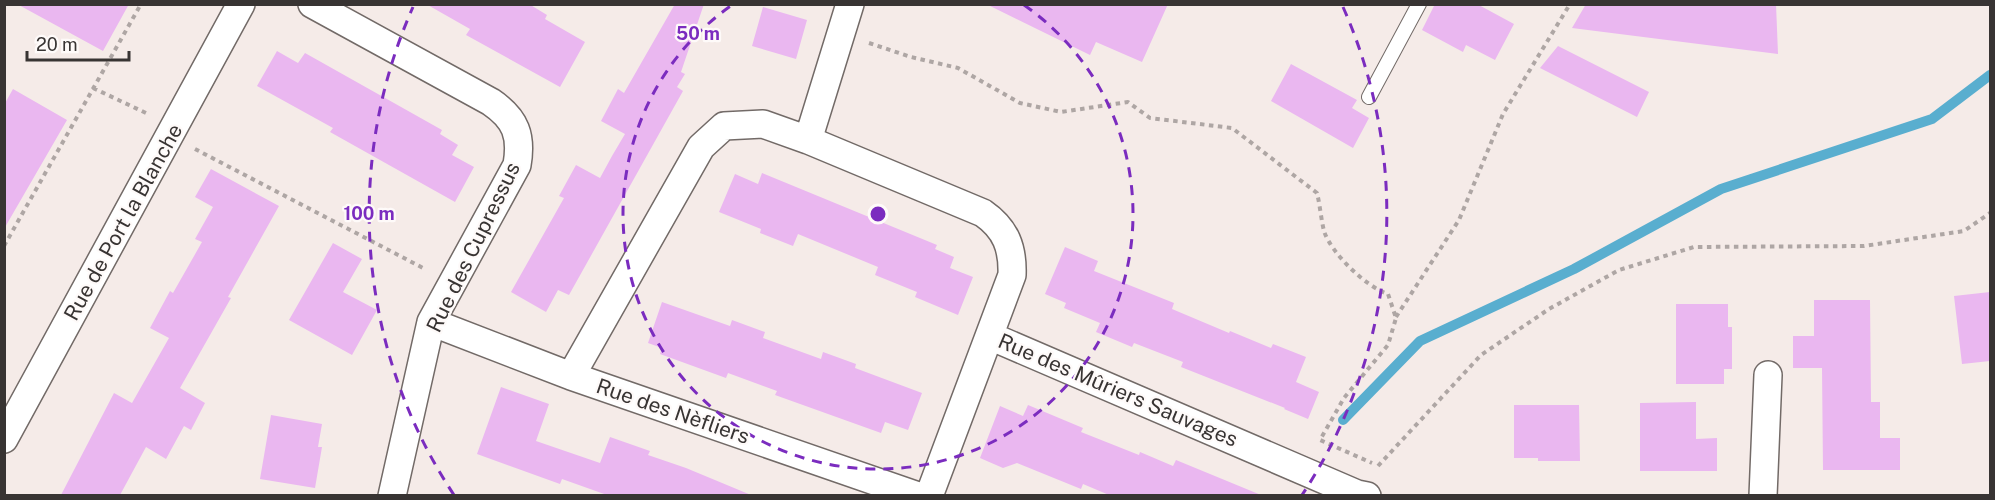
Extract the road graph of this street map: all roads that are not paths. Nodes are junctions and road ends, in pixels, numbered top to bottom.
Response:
1 (242, 4) edge
2 (312, 4) edge
3 (850, 4) edge
4 (1419, 4) edge
5 (1369, 97) dead end
6 (808, 140) junction
7 (431, 322) junction
8 (990, 336) junction
9 (1768, 375) dead end
10 (571, 376) junction
11 (4, 439) edge
12 (392, 495) edge
13 (918, 495) edge
14 (929, 495) edge
15 (1367, 495) edge
16 (1763, 495) edge

1 - 11 street, Rue de Port la Blanche
2 - 7 street, Rue des Cupressus
3 - 6 street
4 - 5 lane
6 - 8 street, Rue des Mûriers Sauvages
6 - 10 street, Rue des Mûriers Sauvages
7 - 10 street, Rue des Nèfliers
7 - 12 street, Rue des Cupressus
8 - 14 street
8 - 15 street, Rue des Mûriers Sauvages
9 - 16 street
10 - 13 street, Rue des Nèfliers

